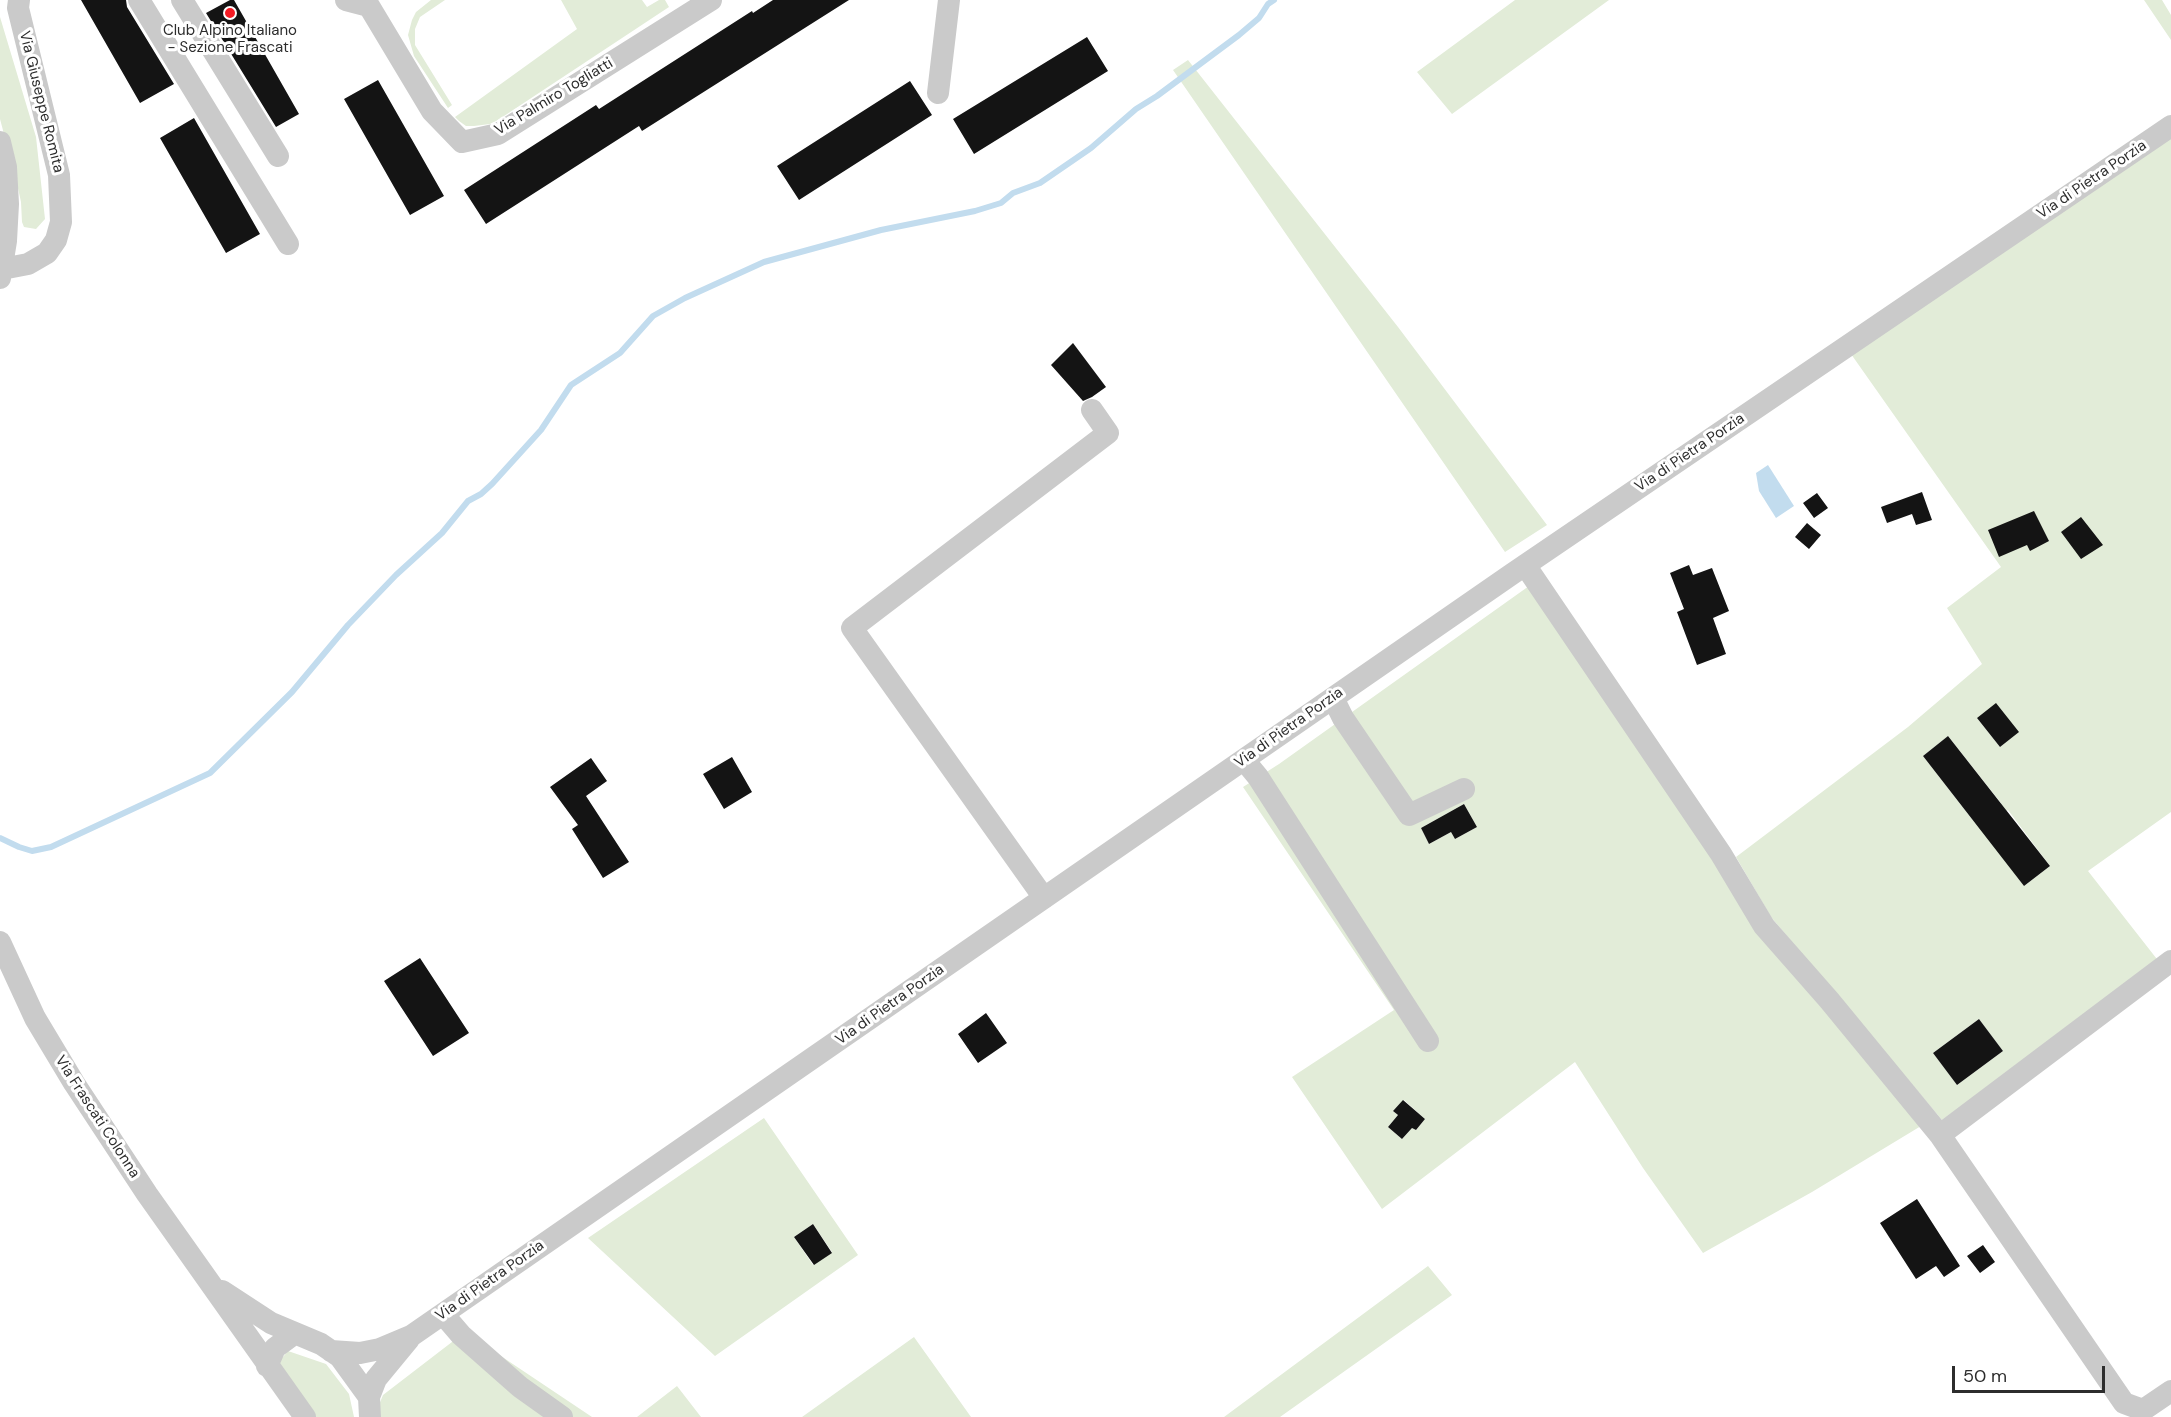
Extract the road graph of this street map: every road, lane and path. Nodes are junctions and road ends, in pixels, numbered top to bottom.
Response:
1 (139, 0) edge
2 (182, 0) edge
3 (346, 0) edge
4 (711, 0) edge
5 (949, 0) edge
6 (18, 3) edge
7 (377, 3) edge
8 (938, 93) dead end
9 (2171, 126) edge
10 (0, 142) edge
11 (279, 156) dead end
12 (288, 244) dead end
13 (1, 274) edge
14 (1092, 410) dead end
15 (1519, 569) junction
16 (1341, 693) junction
17 (1244, 760) junction
18 (1464, 789) dead end
19 (1044, 898) junction
20 (0, 942) edge
21 (2171, 962) edge
22 (1428, 1041) dead end
23 (1940, 1135) junction
24 (210, 1284) junction
25 (443, 1314) junction
26 (294, 1334) junction
27 (411, 1336) junction
28 (331, 1351) junction
29 (267, 1366) junction
30 (2171, 1391) edge
31 (370, 1407) edge
32 (305, 1417) edge
33 (562, 1417) edge

1 - 12 street
2 - 11 street
3 - 7 street, Via Palmiro Togliatti
4 - 7 street, Via Palmiro Togliatti
5 - 8 street
6 - 13 street, Via Giuseppe Romita
9 - 15 street, Via di Pietra Porzia
10 - 13 street
14 - 19 street
15 - 16 street, Via di Pietra Porzia
15 - 23 street
16 - 17 street, Via di Pietra Porzia
16 - 18 street
17 - 19 street, Via di Pietra Porzia
17 - 22 street
19 - 25 street, Via di Pietra Porzia
20 - 24 street, Via Frascati Colonna
21 - 23 street
23 - 30 street
24 - 26 street, Via Frascati Colonna
24 - 29 street, Via Frascati Colonna
25 - 27 street, Via di Pietra Porzia
25 - 33 street
26 - 28 street, Via Frascati Colonna
26 - 29 street
27 - 28 street
27 - 31 street
28 - 31 street, Via Frascati Colonna
29 - 32 street, Via Frascati Colonna

